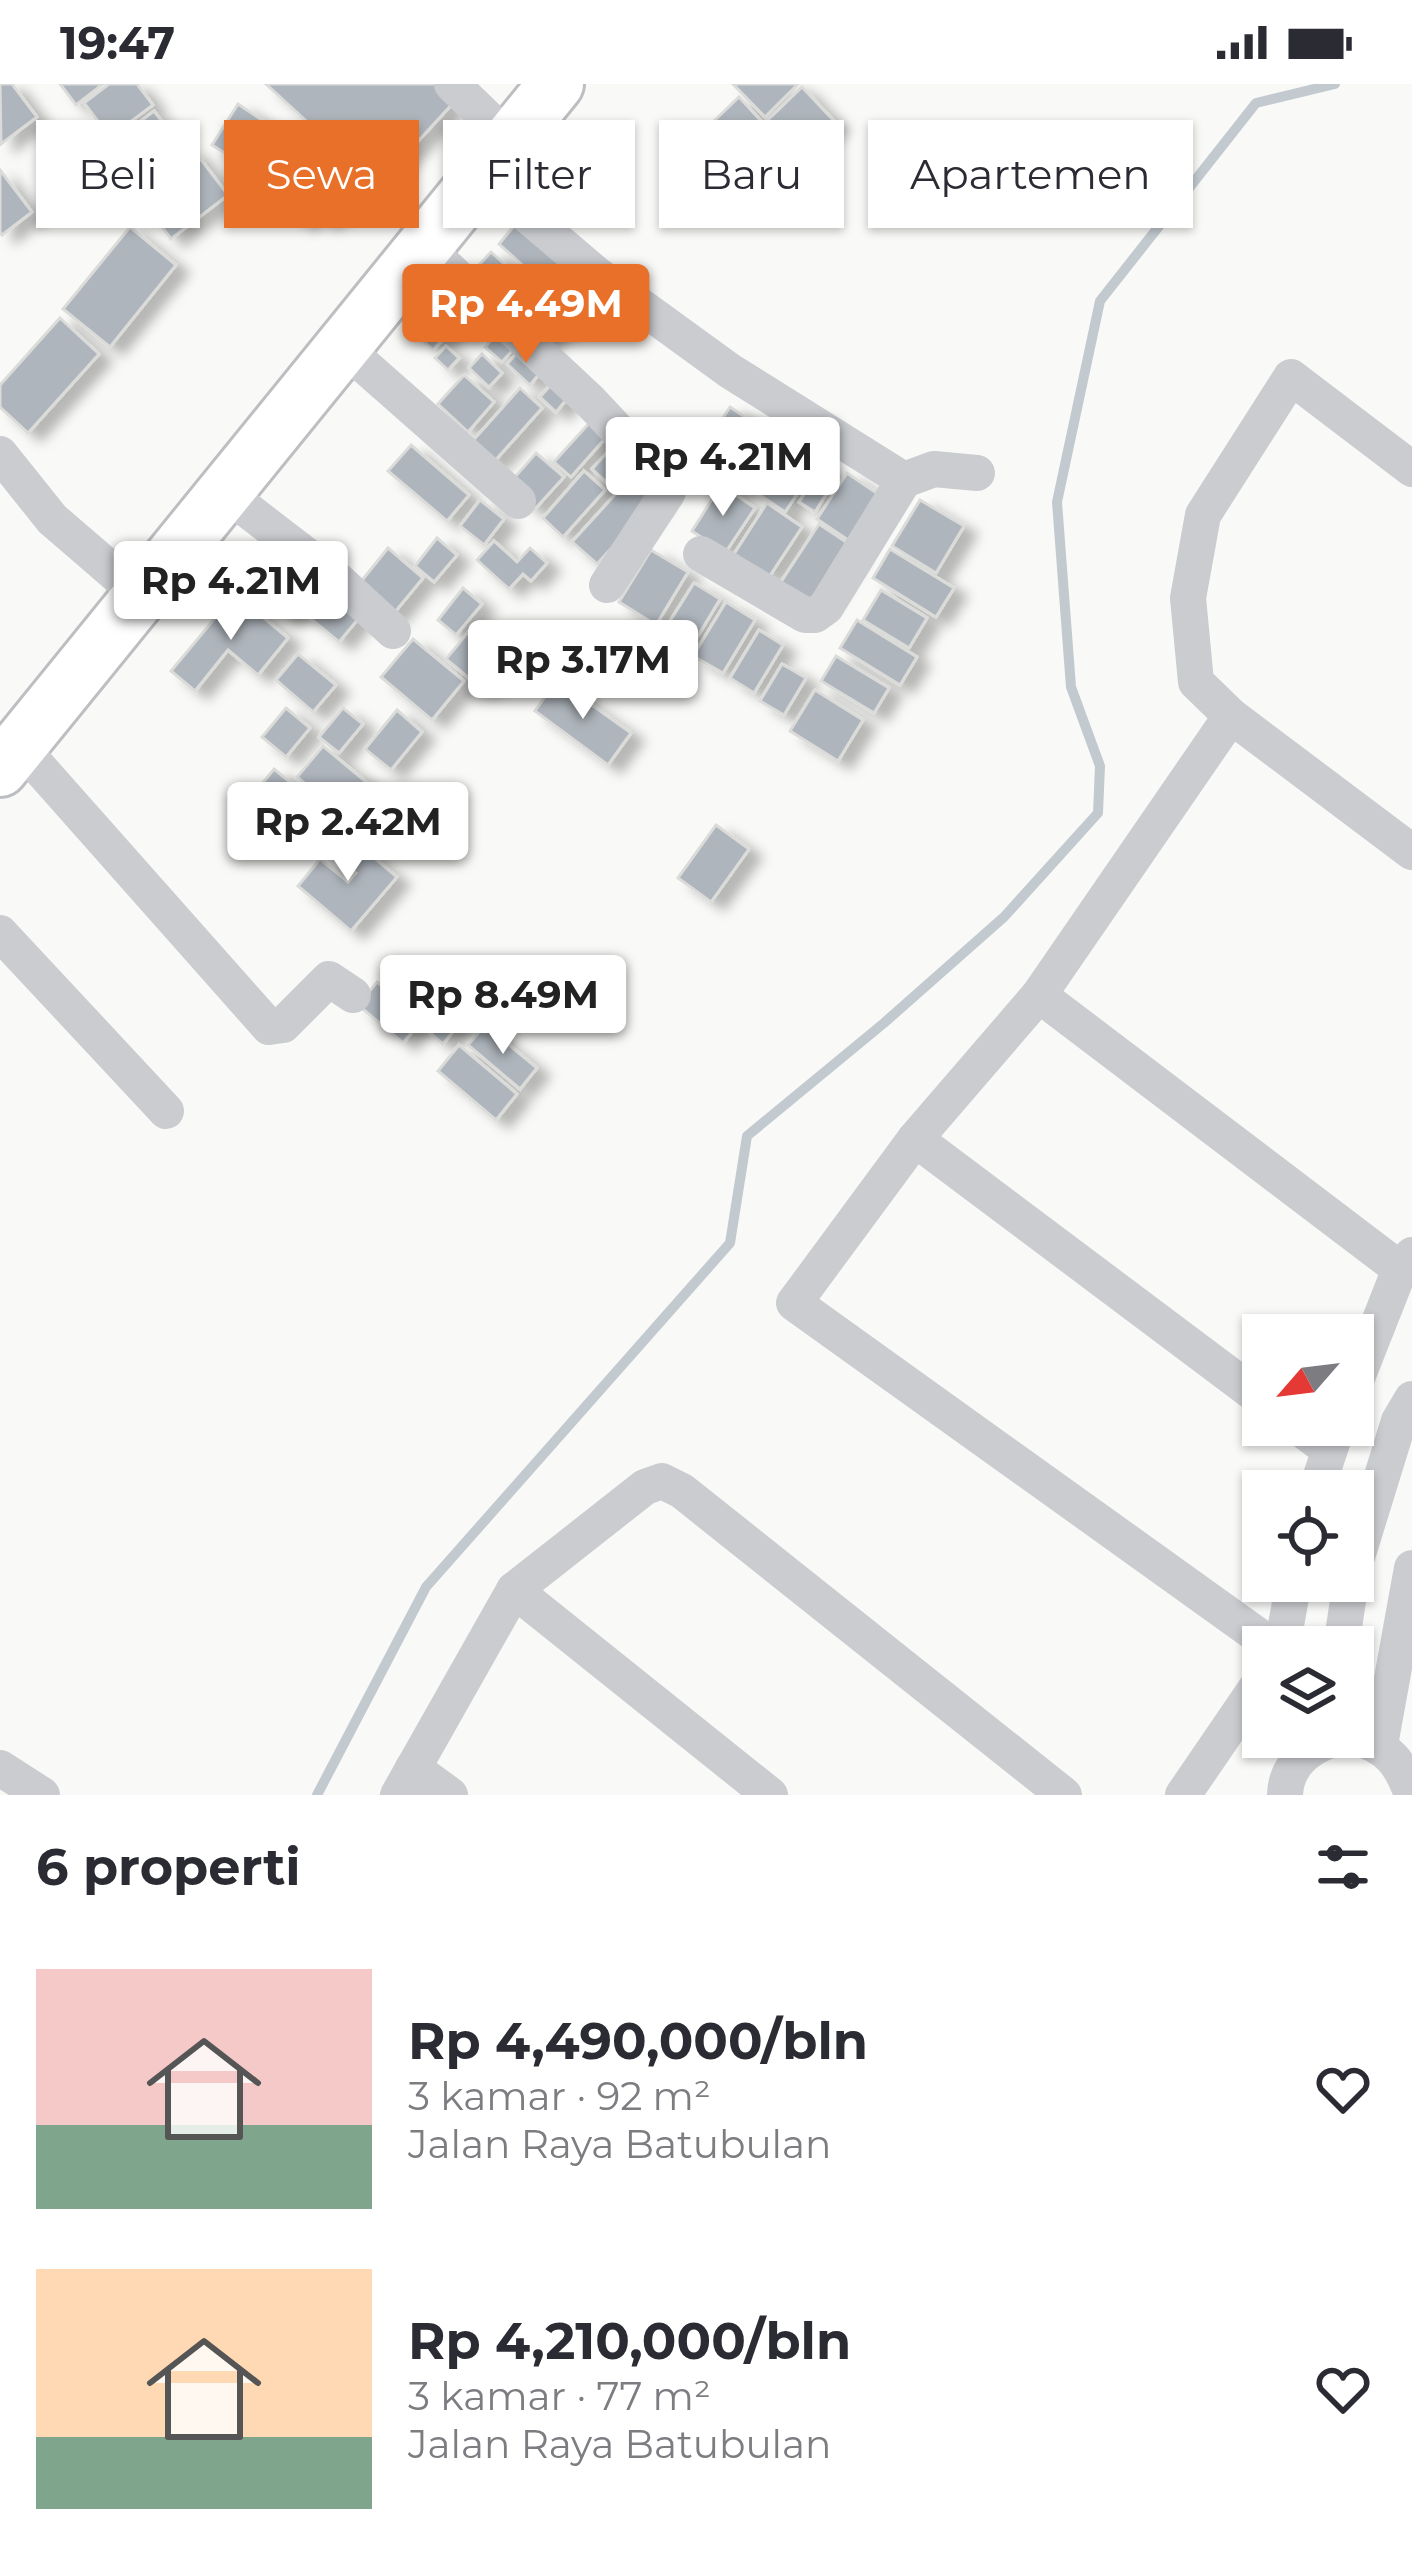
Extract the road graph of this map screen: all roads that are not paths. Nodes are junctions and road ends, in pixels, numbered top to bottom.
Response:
1 (452, 84) edge
2 (556, 84) edge
3 (473, 120) edge
4 (526, 120) edge
5 (443, 225) edge
6 (556, 228) edge
7 (425, 248) junction
8 (342, 346) junction
9 (0, 454) edge
10 (1412, 470) edge
11 (977, 472) dead end
12 (904, 480) junction
13 (224, 492) junction
14 (518, 502) dead end
15 (701, 554) dead end
16 (607, 585) dead end
17 (139, 594) junction
18 (393, 632) dead end
19 (1231, 716) junction
20 (10, 757) edge
21 (1412, 852) edge
22 (0, 933) edge
23 (353, 995) dead end
24 (1039, 995) junction
25 (166, 1111) dead end
26 (915, 1139) junction
27 (1406, 1262) edge
28 (1374, 1338) edge
29 (1242, 1384) edge
30 (1412, 1399) edge
31 (1374, 1502) edge
32 (1412, 1568) edge
33 (514, 1590) junction
34 (1248, 1626) edge
35 (1374, 1668) edge
36 (1242, 1709) edge
37 (1374, 1753) edge
38 (1300, 1758) edge
39 (0, 1768) edge
40 (406, 1781) edge
41 (42, 1795) edge
42 (450, 1795) edge
43 (770, 1795) edge
44 (1064, 1795) edge
45 (1183, 1795) edge
46 (1285, 1795) edge
47 (1412, 1795) edge

1 - 3 street
2 - 4 highway
5 - 7 highway
6 - 12 street
7 - 8 highway
7 - 16 street
8 - 13 highway
8 - 14 street
9 - 17 street
10 - 19 street
11 - 12 street
12 - 15 street
13 - 17 highway
13 - 18 street
17 - 20 highway
19 - 21 street
19 - 24 street
20 - 23 street
22 - 25 street
24 - 26 street
24 - 27 street
26 - 29 street
26 - 34 street
27 - 28 street
30 - 31 street
32 - 35 street
33 - 40 street
33 - 43 street
33 - 44 street
36 - 45 street
37 - 47 street
38 - 46 street
39 - 41 street
40 - 42 street

